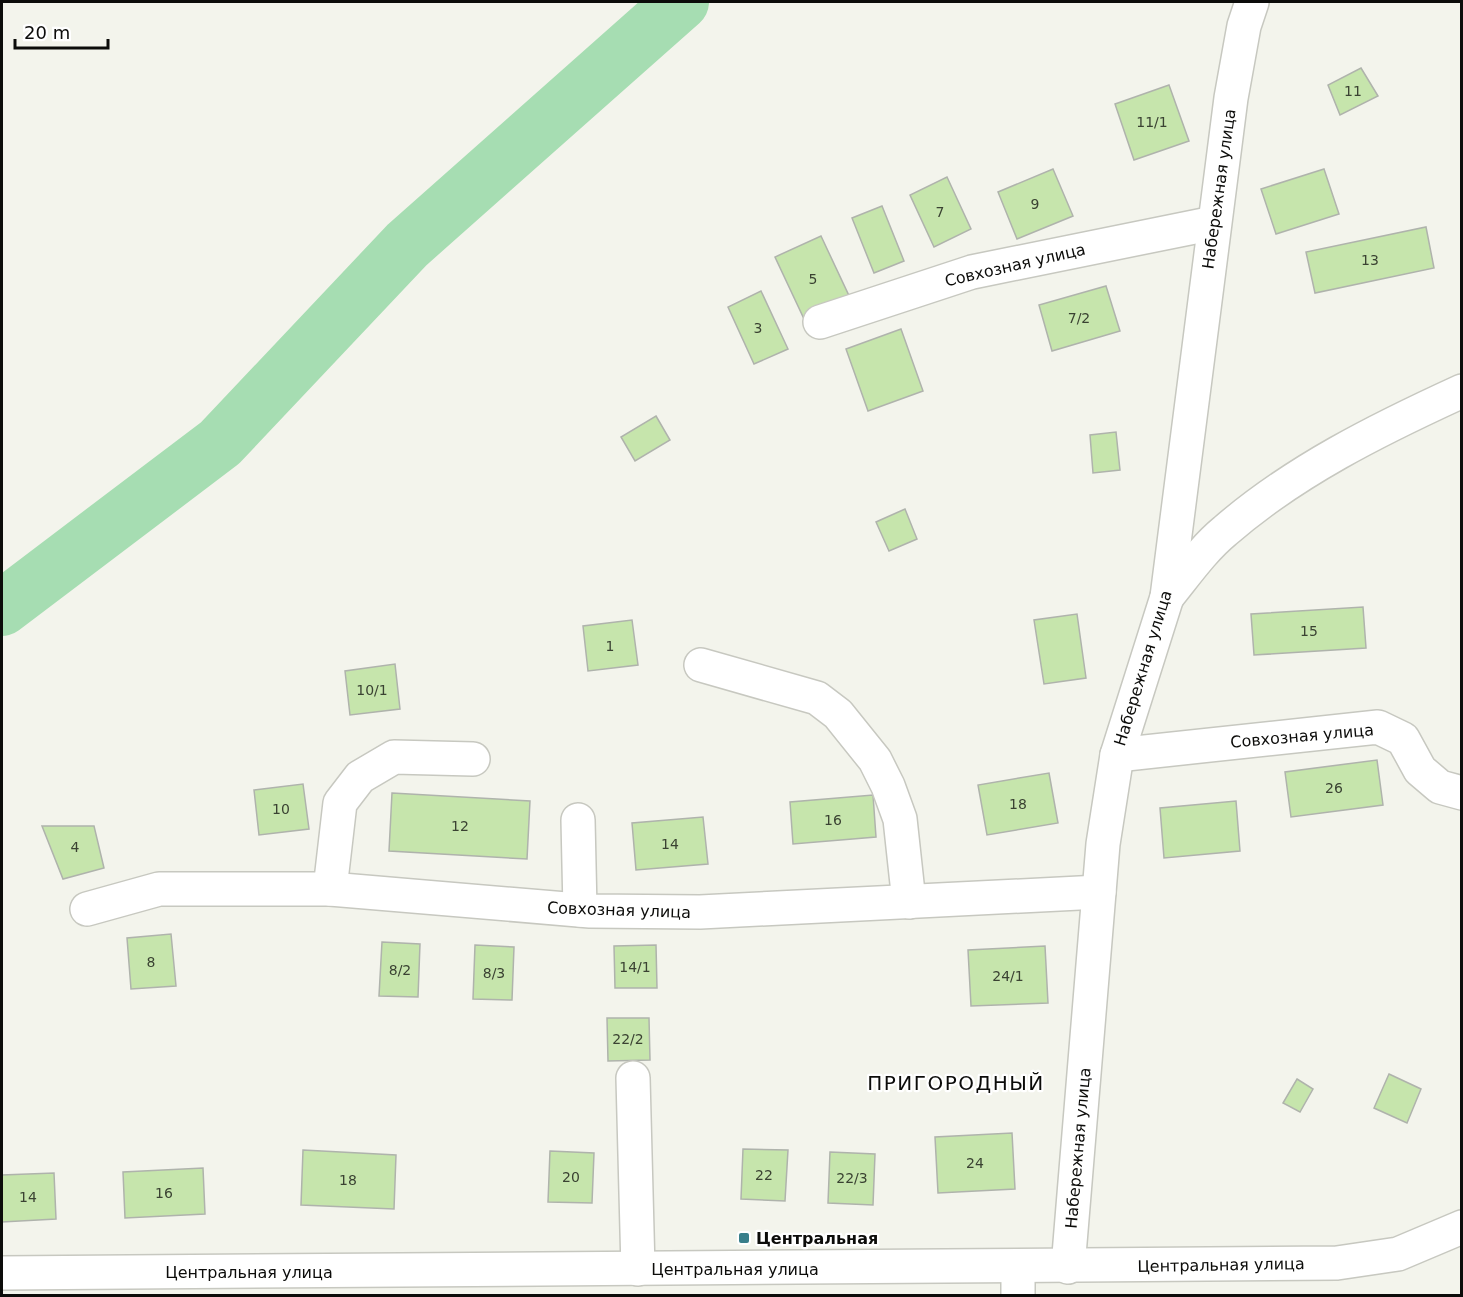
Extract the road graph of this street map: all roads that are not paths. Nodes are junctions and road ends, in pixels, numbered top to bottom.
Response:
1 (1252, 2) edge
2 (1214, 224) junction
3 (820, 322) dead end
4 (1461, 391) edge
5 (1167, 597) junction
6 (702, 666) dead end
7 (1117, 755) junction
8 (473, 759) dead end
9 (1461, 793) edge
10 (578, 820) dead end
11 (330, 889) junction
12 (1099, 892) junction
13 (909, 902) junction
14 (87, 909) dead end
15 (580, 910) junction
16 (633, 1078) dead end
17 (1461, 1227) edge
18 (1068, 1267) junction
19 (638, 1269) junction
20 (2, 1273) edge
21 (1018, 1281) edge
22 (87, 1284) edge

1 - 2 street, Набережная улица
2 - 3 street, Совхозная улица
2 - 5 street, Набережная улица
4 - 5 street
5 - 7 street, Набережная улица
6 - 13 street
7 - 9 street, Совхозная улица
7 - 12 street, Набережная улица
8 - 11 street
10 - 15 street
11 - 14 street, Совхозная улица
11 - 15 street, Совхозная улица
12 - 13 street, Совхозная улица
12 - 18 street, Набережная улица
13 - 15 street, Совхозная улица
16 - 19 street
17 - 18 street, Центральная улица
18 - 21 street, Центральная улица
19 - 21 street, Центральная улица
19 - 22 street, Центральная улица
20 - 22 street, Центральная улица

